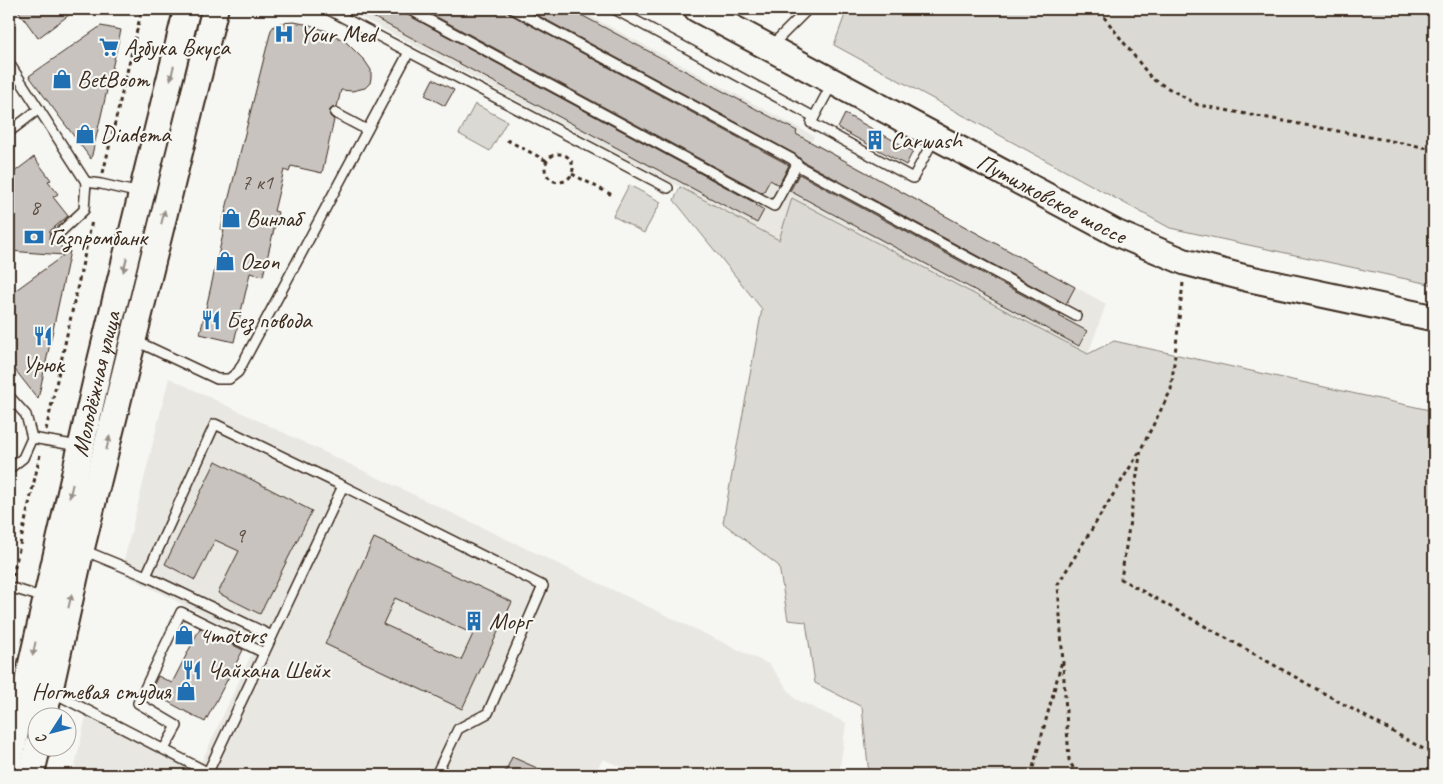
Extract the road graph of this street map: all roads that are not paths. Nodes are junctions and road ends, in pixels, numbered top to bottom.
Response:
1 (188, 9) edge
2 (215, 9) edge
3 (328, 9) edge
4 (409, 9) edge
5 (513, 9) edge
6 (614, 9) edge
7 (697, 9) edge
8 (804, 10) edge
9 (769, 48) junction
10 (409, 52) junction
11 (9, 63) edge
12 (833, 82) junction
13 (39, 109) junction
14 (335, 113) dead end
15 (814, 116) junction
16 (367, 130) junction
17 (9, 132) edge
18 (936, 137) junction
19 (797, 164) junction
20 (86, 182) junction
21 (668, 188) dead end
22 (142, 193) junction
23 (55, 237) dead end
24 (1076, 316) dead end
25 (1434, 318) edge
26 (133, 339) junction
27 (9, 396) edge
28 (32, 438) junction
29 (81, 446) junction
30 (9, 469) edge
31 (343, 486) junction
32 (81, 550) junction
33 (146, 576) junction
34 (9, 587) edge
35 (45, 598) junction
36 (272, 636) junction
37 (264, 653) junction
38 (50, 691) junction
39 (46, 706) edge
40 (13, 724) edge
41 (164, 749) junction
42 (36, 756) edge
43 (9, 762) edge
44 (210, 773) edge
45 (31, 775) edge
46 (436, 775) edge

1 -> 22 main road, Молодёжная улица
26 -> 2 main road, Молодёжная улица
3 - 10 lane
4 - 19 lane
5 - 19 lane
6 - 15 lane
7 - 9 main road, Путилковское шоссе
8 - 9 lane
9 - 12 main road, Путилковское шоссе
10 - 16 lane
10 - 21 lane
11 - 13 lane
12 - 15 lane
12 - 18 main road, Путилковское шоссе
13 - 17 lane
13 - 20 lane
14 - 16 lane
15 - 18 lane
16 - 26 lane
18 - 25 main road, Путилковское шоссе
19 - 24 lane
20 - 22 lane
20 - 23 lane
22 -> 29 main road, Молодёжная улица
32 -> 26 main road, Молодёжная улица
27 - 28 lane
28 - 29 lane
28 - 30 lane
29 -> 35 main road, Молодёжная улица
31 - 33 lane
31 - 36 lane
31 - 46 lane
32 - 33 lane
38 -> 32 main road, Молодёжная улица
33 - 36 lane
34 - 35 lane
35 -> 40 main road, Молодёжная улица
36 - 37 lane
37 - 41 lane
37 - 44 lane
38 - 39 main road, Молодёжная улица
38 - 41 lane
40 - 43 main road, Молодёжная улица
41 - 44 lane
42 - 45 main road

